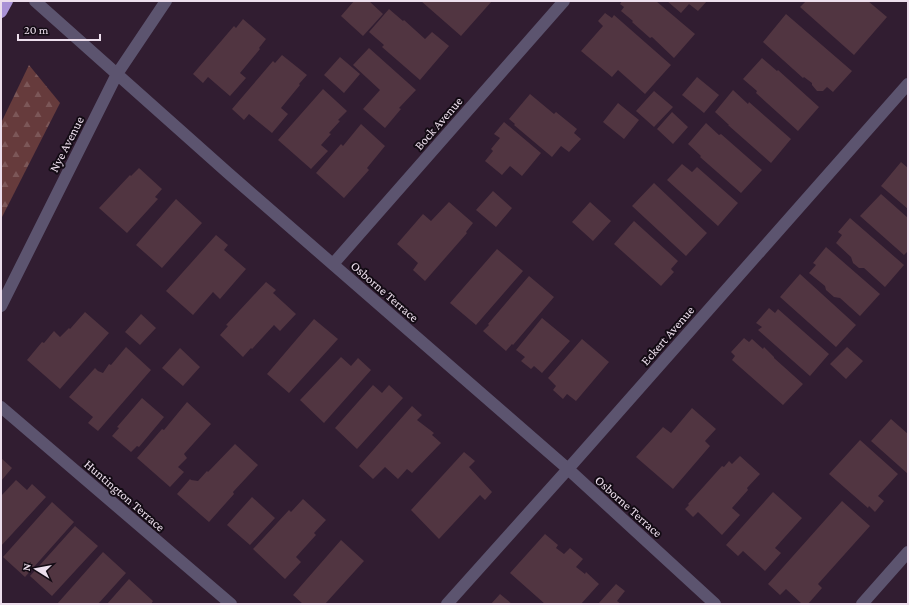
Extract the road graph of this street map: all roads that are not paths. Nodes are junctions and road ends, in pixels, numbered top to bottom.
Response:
1 (7, 1) edge
2 (35, 1) edge
3 (166, 1) edge
4 (564, 1) edge
5 (1, 12) edge
6 (117, 74) junction
7 (908, 84) edge
8 (333, 264) junction
9 (1, 306) edge
10 (1, 407) edge
11 (568, 469) junction
12 (908, 552) edge
13 (231, 604) edge
14 (447, 604) edge
15 (716, 604) edge
16 (862, 604) edge

1 - 5 highway
2 - 6 street, Osborne Terrace
3 - 6 street, Nye Avenue
4 - 8 street, Bock Avenue
6 - 8 street, Osborne Terrace
6 - 9 street, Nye Avenue
7 - 11 street, Eckert Avenue
8 - 11 street, Osborne Terrace
10 - 13 street, Huntington Terrace
11 - 14 street, Eckert Avenue
11 - 15 street, Osborne Terrace
12 - 16 street

